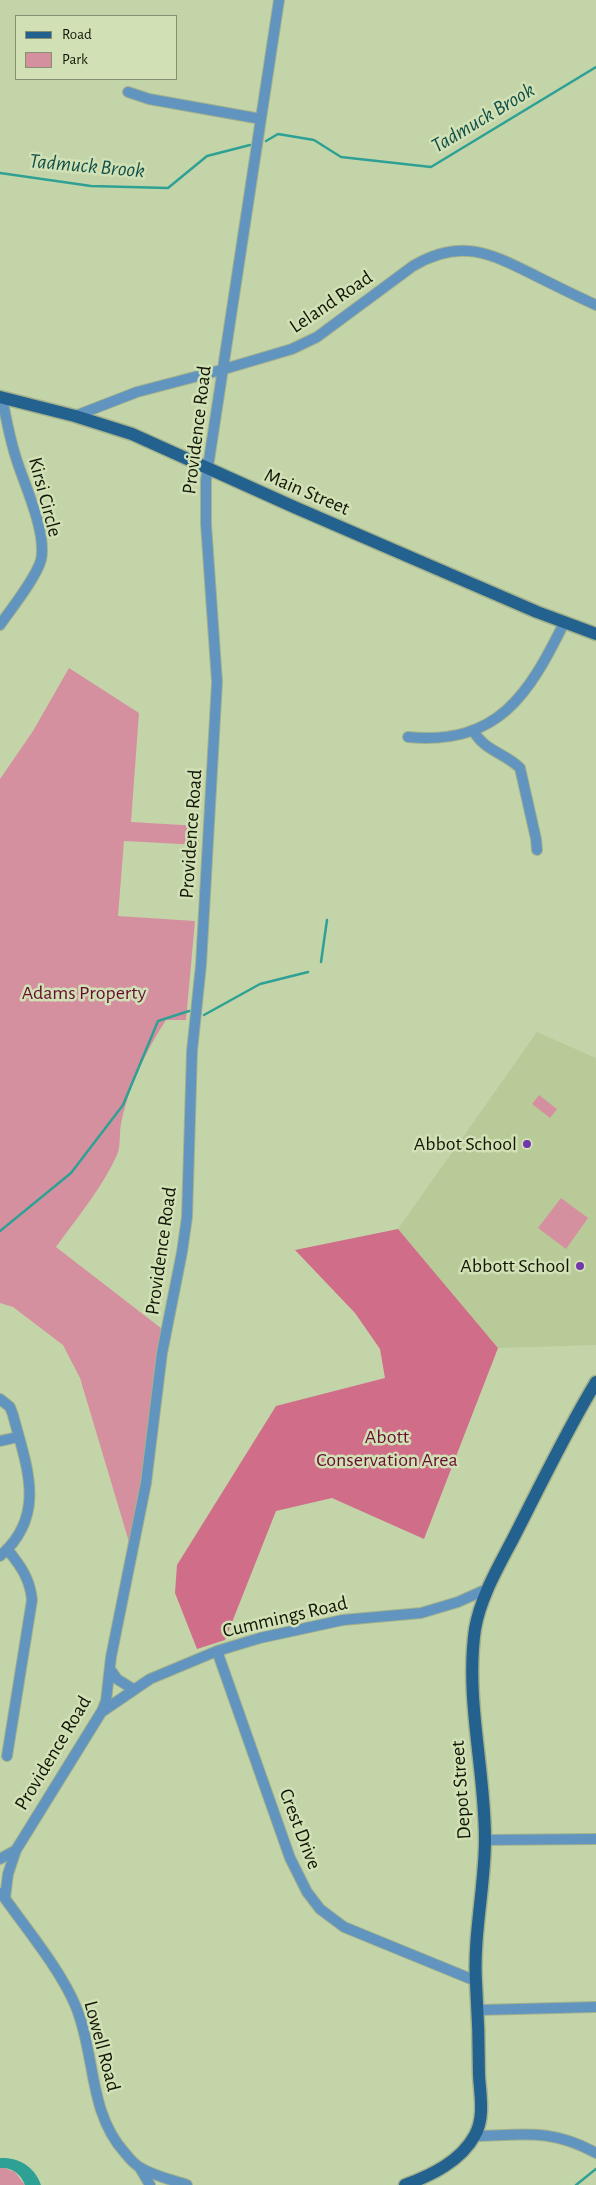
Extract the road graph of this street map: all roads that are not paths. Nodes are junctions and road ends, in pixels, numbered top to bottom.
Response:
1 (279, 0) edge
2 (128, 92) dead end
3 (260, 120) junction
4 (596, 304) edge
5 (221, 370) junction
6 (1, 397) edge
7 (75, 416) junction
8 (208, 469) junction
9 (564, 622) junction
10 (0, 624) edge
11 (596, 634) edge
12 (473, 730) junction
13 (408, 736) dead end
14 (537, 850) dead end
15 (596, 1382) edge
16 (0, 1399) edge
17 (18, 1437) junction
18 (0, 1441) edge
19 (4, 1552) edge
20 (487, 1589) junction
21 (217, 1651) junction
22 (110, 1669) junction
23 (133, 1689) junction
24 (102, 1712) junction
25 (7, 1756) dead end
26 (596, 1839) edge
27 (485, 1840) junction
28 (16, 1850) junction
29 (0, 1859) edge
30 (2, 1895) edge
31 (476, 1981) junction
32 (596, 2008) edge
33 (479, 2010) junction
34 (475, 2136) junction
35 (596, 2153) edge
36 (140, 2168) junction
37 (150, 2185) edge
38 (187, 2185) edge
39 (405, 2185) edge

1 - 3 street, Providence Road
2 - 3 street
3 - 5 street, Providence Road
4 - 5 street, Leland Road
5 - 7 street, Leland Road
5 - 8 street, Providence Road
6 - 7 main road, Main Street
6 - 10 street, Kirsi Circle
7 - 8 main road, Main Street
8 - 9 main road, Main Street
8 - 22 street, Providence Road
9 - 11 main road, Main Street
9 - 12 street
12 - 13 street
12 - 14 street
15 - 20 main road, Depot Street
16 - 17 street
17 - 18 street
17 - 19 street
19 - 25 street
20 - 21 street, Cummings Road
20 - 27 main road, Depot Street
21 - 23 street, Cummings Road
21 - 31 street, Crest Drive
22 - 23 street
22 - 24 street, Providence Road
23 - 24 street, Cummings Road
24 - 28 street, Providence Road
26 - 27 street
27 - 31 main road, Depot Street
28 - 29 street, Providence Road
28 - 30 street, Providence Road
30 - 36 street, Lowell Road
31 - 33 main road, Depot Street
32 - 33 street
33 - 34 main road, Depot Street
34 - 35 street
34 - 39 main road, Depot Street
36 - 37 street
36 - 38 street, Lowell Road

